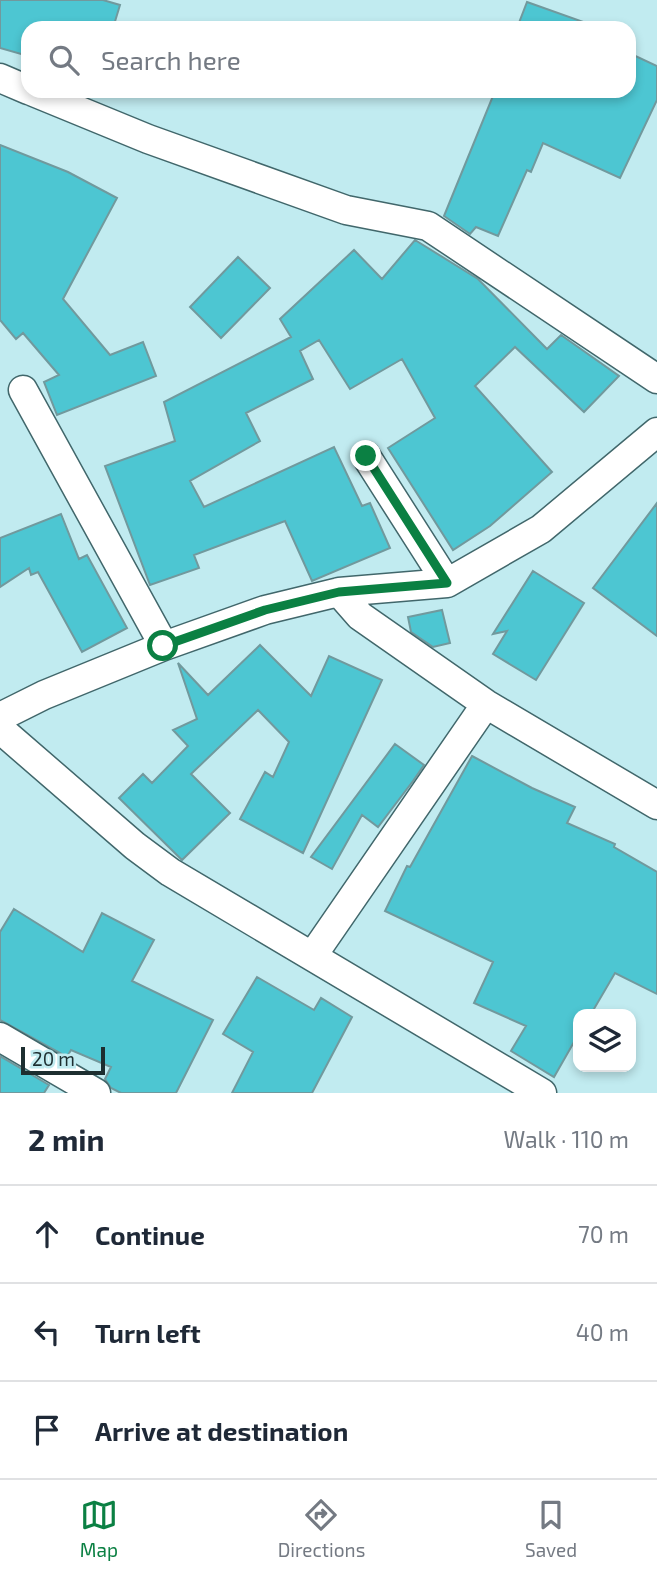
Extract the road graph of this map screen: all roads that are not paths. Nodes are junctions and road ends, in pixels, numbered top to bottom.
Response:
1 (0, 78) edge
2 (21, 87) edge
3 (48, 98) edge
4 (657, 379) edge
5 (23, 390) dead end
6 (657, 432) edge
7 (366, 456) dead end
8 (447, 583) junction
9 (339, 592) junction
10 (163, 646) junction
11 (486, 704) junction
12 (0, 717) edge
13 (0, 729) edge
14 (657, 805) edge
15 (313, 955) junction
16 (0, 1037) edge
17 (96, 1093) edge
18 (542, 1093) edge

1 - 2 street
3 - 4 street
5 - 10 street
6 - 8 street
7 - 8 street
8 - 9 street
9 - 10 street
9 - 11 street
10 - 12 street
11 - 14 street
11 - 15 street
13 - 15 street
15 - 18 street
16 - 17 street

